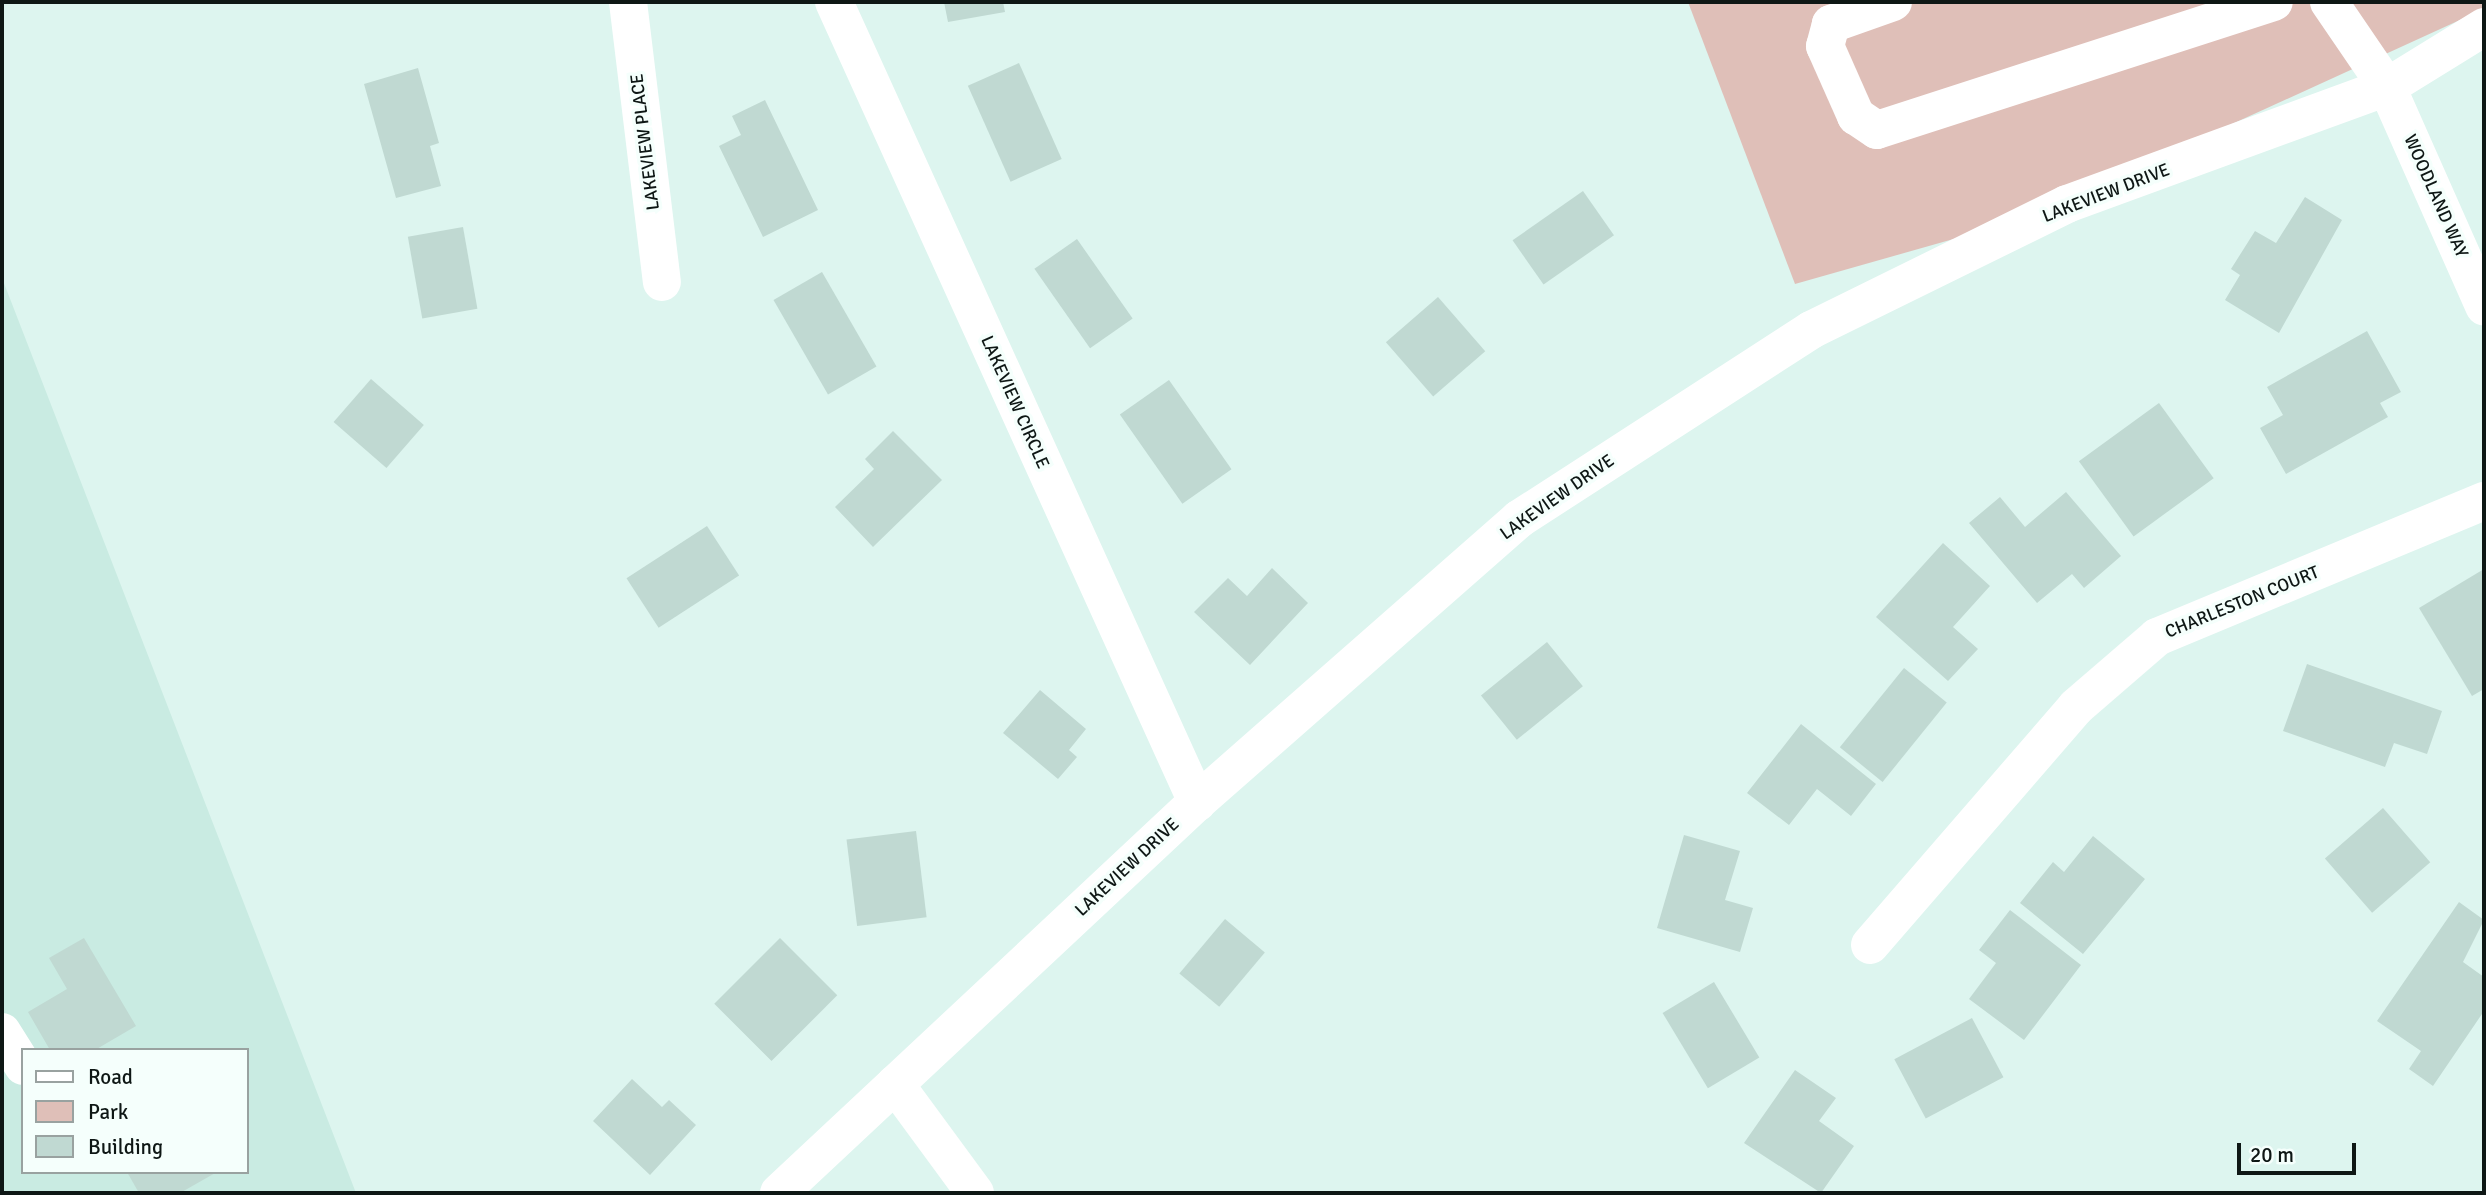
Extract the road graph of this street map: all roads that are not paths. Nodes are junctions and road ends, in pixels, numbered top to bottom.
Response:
1 (628, 2) edge
2 (834, 2) edge
3 (1893, 2) edge
4 (2274, 2) edge
5 (2329, 2) edge
6 (2484, 27) edge
7 (2387, 87) junction
8 (662, 282) dead end
9 (2484, 306) edge
10 (2484, 501) edge
11 (1197, 802) junction
12 (1870, 945) dead end
13 (2, 1032) edge
14 (21, 1063) edge
15 (895, 1084) junction
16 (779, 1193) edge
17 (975, 1193) edge

1 - 8 street, LAKEVIEW PLACE
2 - 11 street, LAKEVIEW CIRCLE
3 - 4 street
5 - 7 street, WOODLAND WAY
6 - 7 street, LAKEVIEW DRIVE
7 - 9 street, WOODLAND WAY
7 - 11 street, LAKEVIEW DRIVE
10 - 12 street, CHARLESTON COURT
11 - 15 street, LAKEVIEW DRIVE
13 - 14 street
15 - 16 street, LAKEVIEW DRIVE
15 - 17 street

